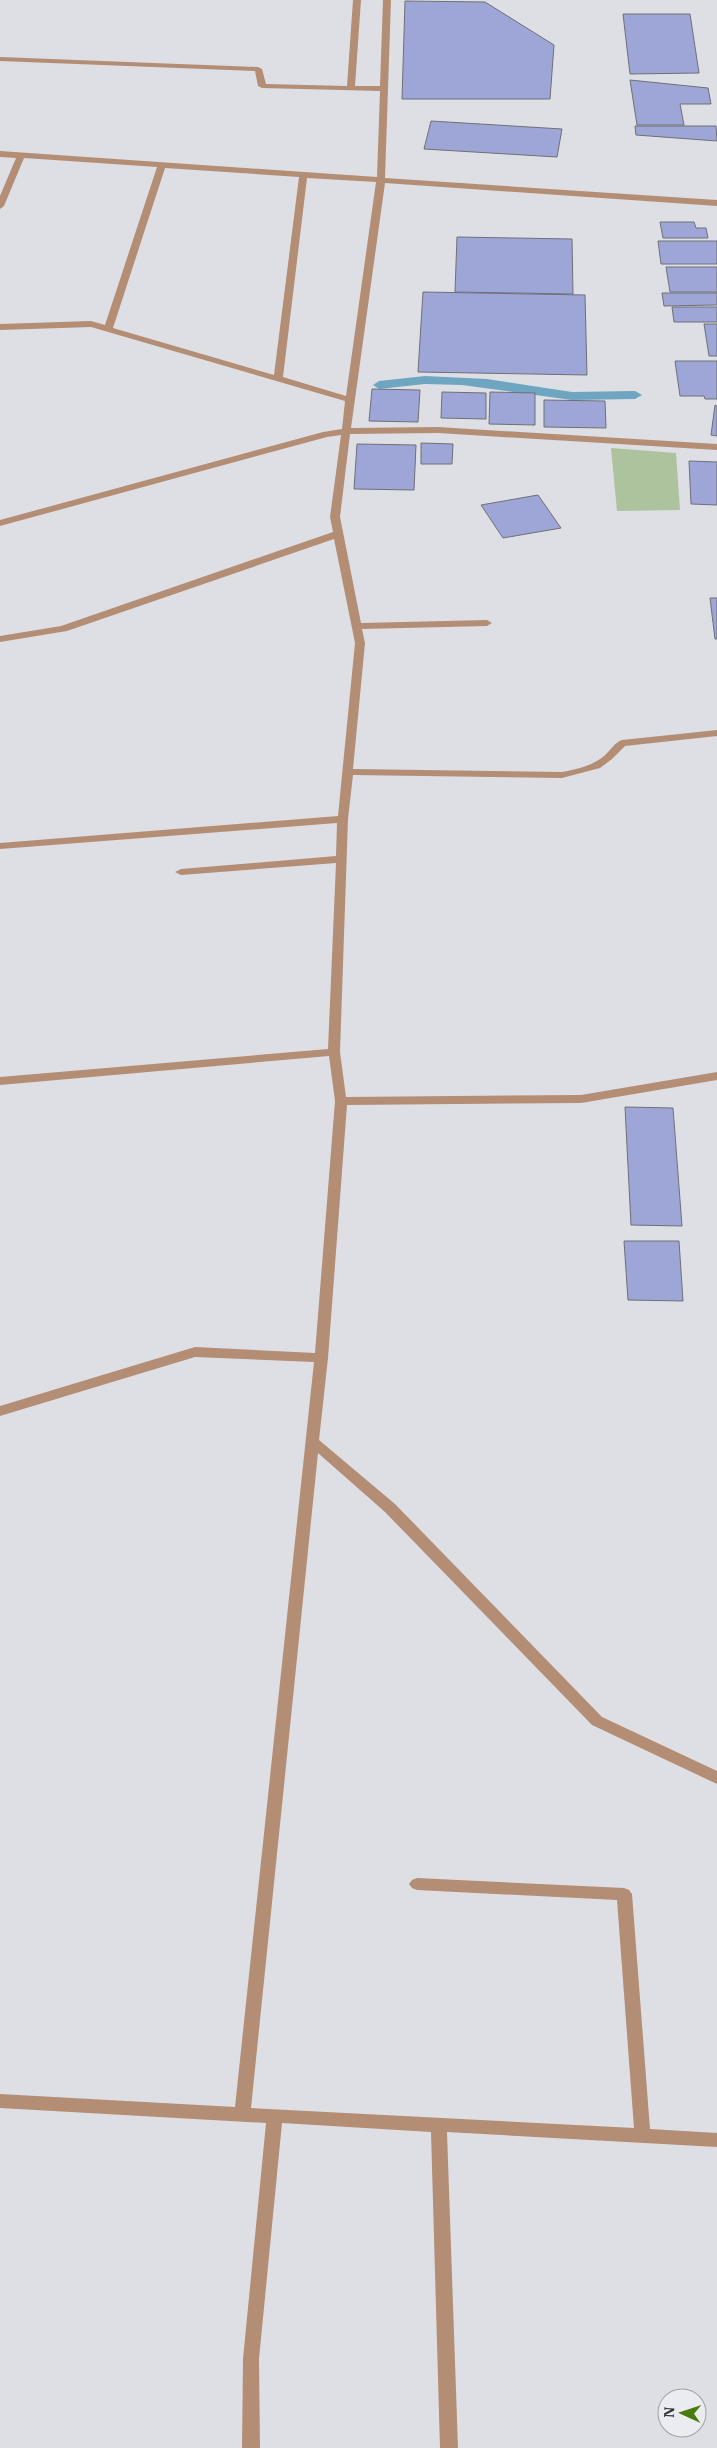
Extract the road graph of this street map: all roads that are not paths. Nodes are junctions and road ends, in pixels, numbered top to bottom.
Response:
1 (357, 0) edge
2 (387, 0) edge
3 (0, 59) edge
4 (351, 88) junction
5 (385, 89) junction
6 (0, 154) edge
7 (21, 156) junction
8 (162, 165) junction
9 (303, 175) junction
10 (381, 180) junction
11 (717, 203) edge
12 (0, 206) edge
13 (0, 328) edge
14 (108, 329) junction
15 (278, 379) junction
16 (351, 400) junction
17 (346, 431) junction
18 (717, 447) edge
19 (0, 523) edge
20 (338, 534) junction
21 (487, 623) dead end
22 (356, 626) junction
23 (0, 639) edge
24 (717, 733) edge
25 (348, 772) junction
26 (344, 819) junction
27 (0, 846) edge
28 (342, 859) junction
29 (181, 872) dead end
30 (334, 1052) junction
31 (717, 1076) edge
32 (0, 1081) edge
33 (341, 1101) junction
34 (321, 1358) junction
35 (0, 1411) edge
36 (312, 1441) junction
37 (717, 1778) edge
38 (417, 1884) dead end
39 (0, 2101) edge
40 (242, 2114) junction
41 (275, 2115) junction
42 (438, 2126) junction
43 (643, 2137) junction
44 (717, 2140) edge
45 (251, 2448) edge
46 (448, 2448) edge

1 - 4 street
2 - 5 street
3 - 4 street
4 - 5 street
5 - 10 street
6 - 7 street
7 - 8 street
7 - 12 street
8 - 9 street
8 - 14 street
9 - 10 street
9 - 15 street
10 - 11 street
10 - 16 street
13 - 14 street
14 - 15 street
15 - 16 street
16 - 17 street
17 - 18 street
17 - 19 street
17 - 20 street
20 - 22 street
20 - 23 street
21 - 22 street
22 - 25 street
24 - 25 street
25 - 26 street
26 - 27 street
26 - 28 street
28 - 29 street
28 - 30 street
30 - 32 street
30 - 33 street
31 - 33 street
33 - 34 street
34 - 35 street
34 - 36 street
36 - 37 street
36 - 40 street
38 - 43 street
39 - 40 street
40 - 41 street
41 - 42 street
41 - 45 street
42 - 43 street
42 - 46 street
43 - 44 street

